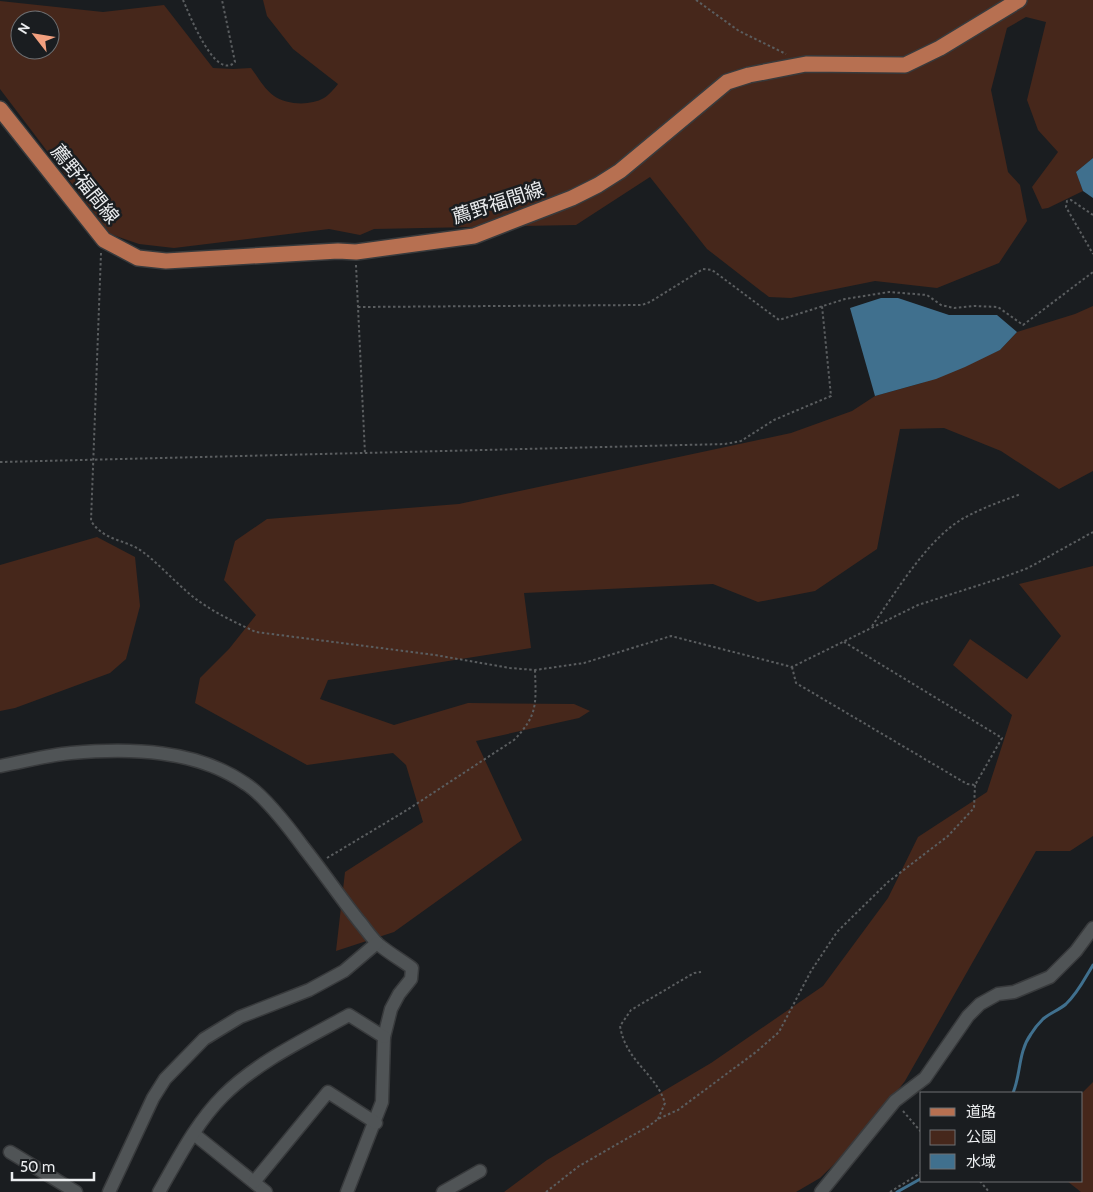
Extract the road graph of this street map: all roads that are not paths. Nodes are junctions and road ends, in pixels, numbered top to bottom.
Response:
1 (1019, 0) edge
2 (0, 109) edge
3 (0, 766) edge
4 (1093, 928) edge
5 (377, 943) junction
6 (384, 1037) junction
7 (376, 1123) junction
8 (194, 1134) junction
9 (10, 1152) dead end
10 (480, 1171) dead end
11 (254, 1182) junction
12 (76, 1192) edge
13 (109, 1192) edge
14 (159, 1192) edge
15 (266, 1192) edge
16 (347, 1192) edge
17 (443, 1192) edge
18 (821, 1192) edge

1 - 2 main road, 薦野福間線
3 - 5 street
4 - 18 street
5 - 6 street
5 - 13 street
6 - 7 street
6 - 8 street
7 - 11 street
7 - 16 street
8 - 11 street
8 - 14 street
9 - 12 street
10 - 17 street
11 - 15 street

